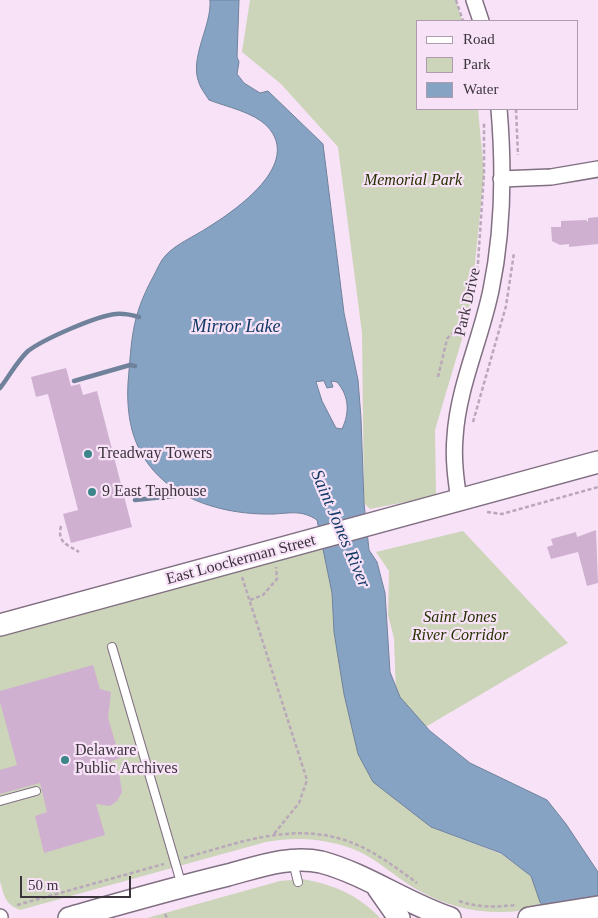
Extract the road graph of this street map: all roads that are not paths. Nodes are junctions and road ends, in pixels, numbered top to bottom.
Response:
1 (474, 0) edge
2 (481, 20) edge
3 (499, 110) edge
4 (598, 169) edge
5 (501, 179) junction
6 (598, 462) edge
7 (460, 501) junction
8 (0, 625) edge
9 (112, 647) dead end
10 (36, 791) dead end
11 (0, 801) edge
12 (292, 859) junction
13 (298, 882) dead end
14 (182, 886) junction
15 (377, 886) junction
16 (598, 907) edge
17 (536, 917) edge
18 (69, 918) edge
19 (399, 918) edge
20 (450, 918) edge

1 - 2 street
3 - 5 street, Park Drive
4 - 5 street
5 - 7 street, Park Drive
6 - 7 street, East Loockerman Street
7 - 8 street, East Loockerman Street
9 - 14 lane
10 - 11 lane
12 - 13 lane
12 - 14 street
12 - 15 street
14 - 18 street
15 - 19 street
15 - 20 street
16 - 17 street

